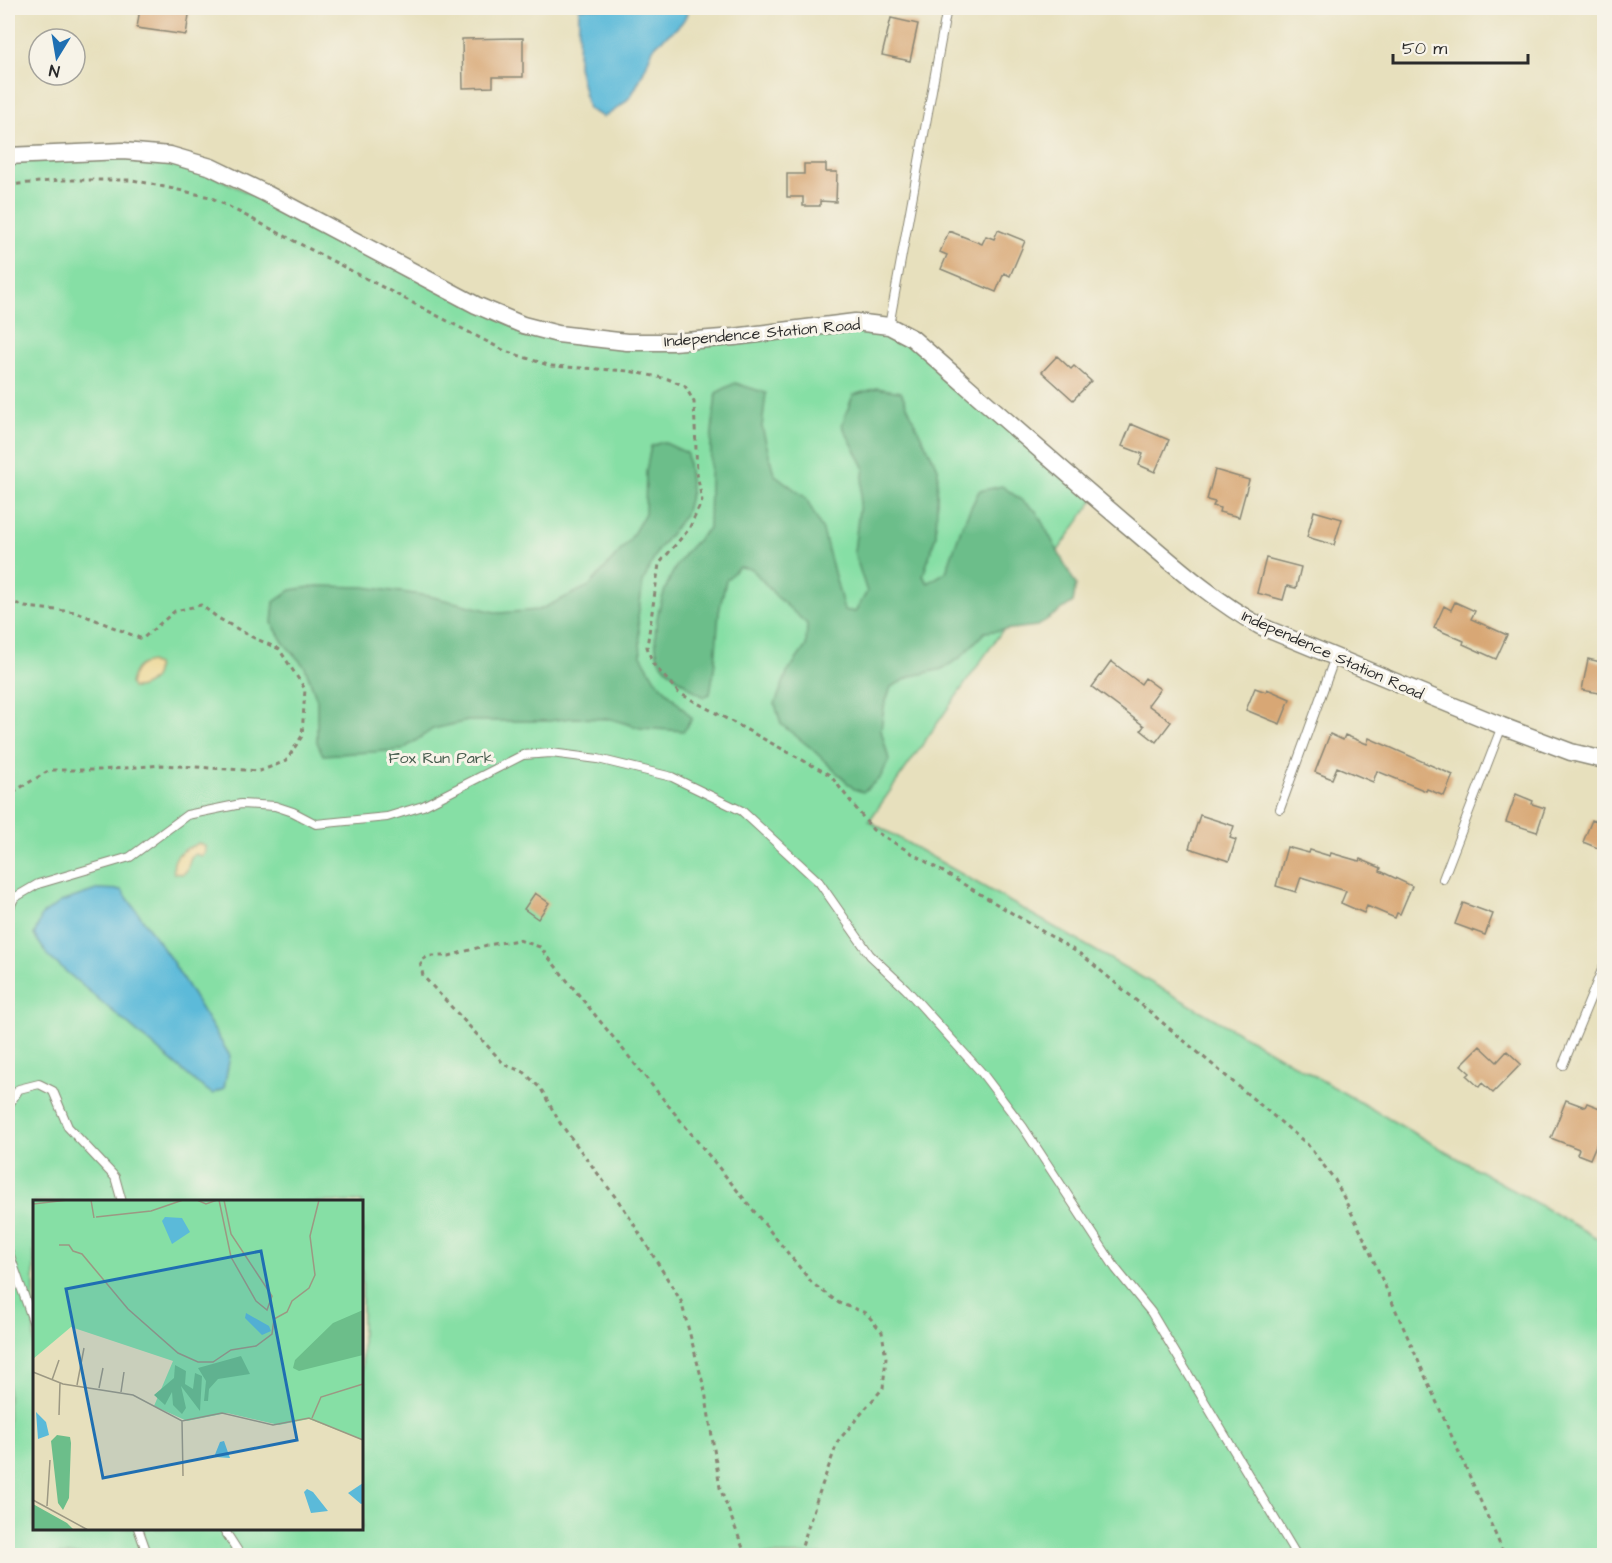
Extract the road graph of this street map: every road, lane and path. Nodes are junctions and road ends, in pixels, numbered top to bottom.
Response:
1 (947, 8) edge
2 (8, 156) edge
3 (8, 185) edge
4 (889, 326) junction
5 (8, 600) edge
6 (1335, 657) junction
7 (1502, 726) junction
8 (1605, 760) edge
9 (8, 795) edge
10 (1280, 809) dead end
11 (1443, 879) dead end
12 (8, 912) edge
13 (1605, 965) edge
14 (1563, 1065) dead end
15 (8, 1106) edge
16 (121, 1200) edge
17 (8, 1250) edge
18 (33, 1321) edge
19 (139, 1530) edge
20 (224, 1530) edge
21 (148, 1556) edge
22 (241, 1556) edge
23 (746, 1556) edge
24 (799, 1556) edge
25 (1297, 1556) edge
26 (1505, 1556) edge

1 - 4 lane
2 - 4 street, Independence Station Road
3 - 26 path
4 - 6 street, Independence Station Road
5 - 9 path
6 - 7 street, Independence Station Road
6 - 10 lane
7 - 8 street, Independence Station Road
7 - 11 lane
12 - 25 lane
13 - 14 lane
15 - 16 lane
17 - 18 lane
19 - 21 lane
20 - 22 lane
23 - 24 path

